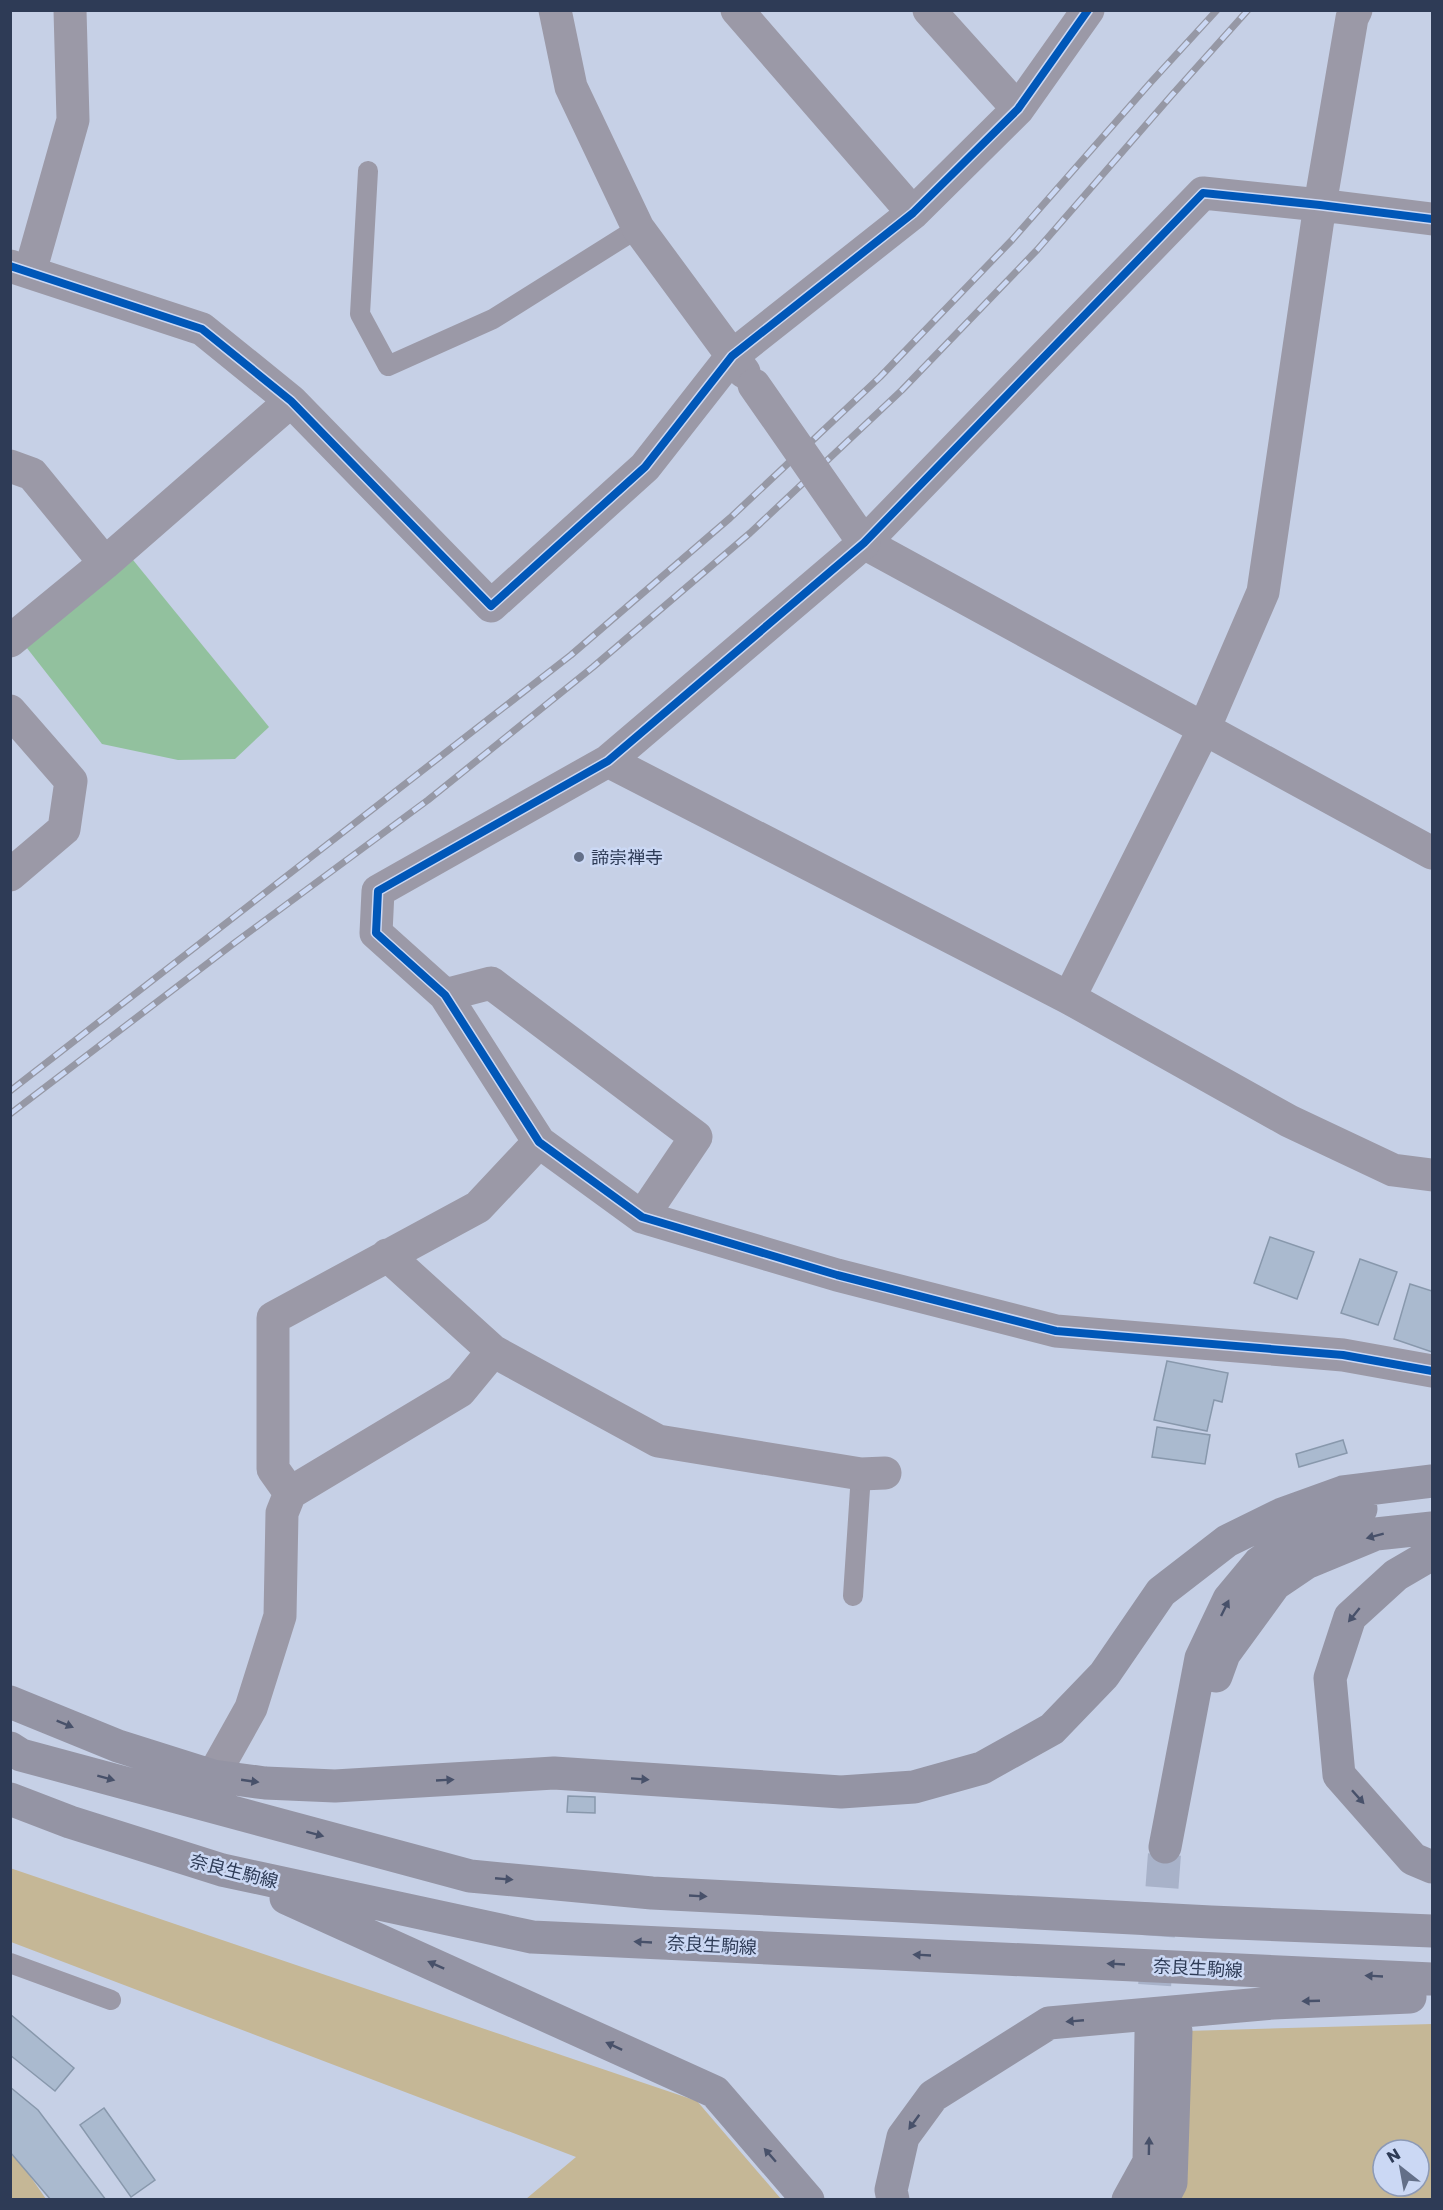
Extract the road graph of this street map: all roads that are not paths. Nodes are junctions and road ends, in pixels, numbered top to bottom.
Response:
1 (70, 10) edge
2 (555, 10) edge
3 (737, 10) edge
4 (929, 10) edge
5 (1088, 10) edge
6 (1356, 10) edge
7 (1018, 109) junction
8 (368, 171) dead end
9 (1320, 205) junction
10 (914, 213) junction
11 (1432, 219) edge
12 (638, 228) junction
13 (20, 269) edge
14 (732, 356) junction
15 (291, 401) junction
16 (10, 466) edge
17 (864, 543) junction
18 (105, 563) junction
19 (10, 641) edge
20 (10, 711) edge
21 (1204, 729) junction
22 (608, 761) junction
23 (1432, 853) edge
24 (10, 875) edge
25 (445, 994) junction
26 (1069, 998) junction
27 (539, 1142) junction
28 (1432, 1175) edge
29 (642, 1217) junction
30 (387, 1255) junction
31 (493, 1352) junction
32 (1432, 1371) edge
33 (873, 1474) joint
34 (1432, 1481) edge
35 (290, 1493) junction
36 (1432, 1528) edge
37 (1432, 1554) edge
38 (853, 1596) dead end
39 (10, 1702) edge
40 (10, 1748) edge
41 (213, 1776) junction
42 (10, 1799) edge
43 (1432, 1867) edge
44 (222, 1870) junction
45 (1432, 1931) edge
46 (10, 1963) edge
47 (1432, 1979) edge
48 (1432, 1996) edge
49 (111, 2000) dead end
50 (808, 2199) edge
51 (893, 2199) edge
52 (1128, 2199) edge
53 (1162, 2199) edge

1 - 13 street
2 - 12 street
3 - 10 street
4 - 7 street
5 - 7 street
6 - 9 street
7 - 10 street
8 - 12 lane
9 - 11 street
9 - 17 street
9 - 21 street
10 - 14 street
12 - 14 street
13 - 15 street
14 - 15 street
14 - 17 street, bridge
15 - 18 street
16 - 18 street
17 - 21 street
17 - 22 street
18 - 19 street
20 - 24 street
21 - 23 street
21 - 26 street
22 - 25 street
22 - 26 street
25 - 27 street
25 - 29 street
26 - 28 street
27 - 29 street
27 - 30 street
29 - 32 street
30 - 31 street
30 - 35 street
31 - 33 street
31 - 35 street
33 - 38 lane
36 -> 34 main road
41 -> 34 main road
35 - 41 street
37 -> 43 main road
39 -> 41 main road
40 -> 45 main road
42 - 44 main road, 奈良生駒線
47 -> 44 main road, 奈良生駒線
50 -> 44 main road
46 - 49 lane
48 -> 51 main road
52 -> 53 main road

